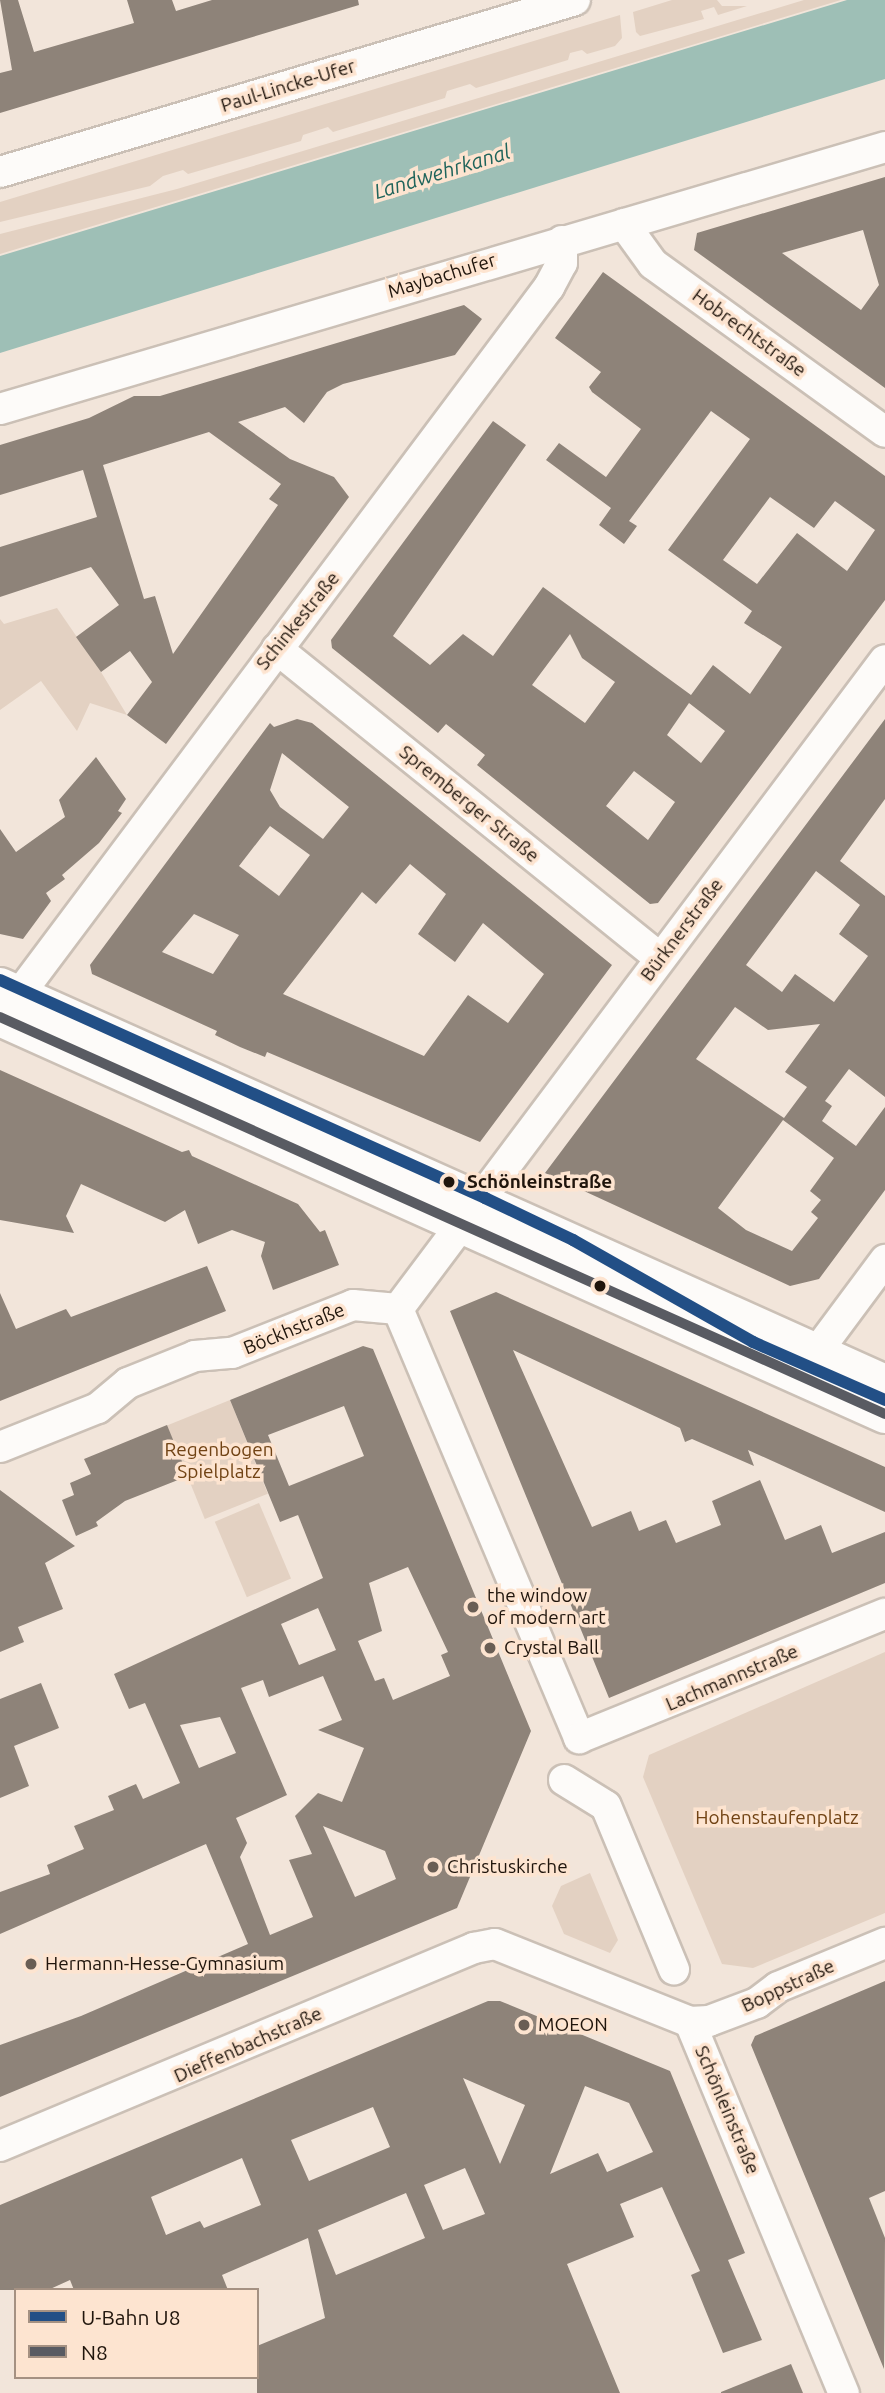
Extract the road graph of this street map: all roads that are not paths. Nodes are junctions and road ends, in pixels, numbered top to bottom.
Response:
1 (575, 0) edge
2 (885, 147) edge
3 (0, 172) edge
4 (624, 224) junction
5 (562, 241) junction
6 (0, 409) edge
7 (885, 432) edge
8 (277, 649) junction
9 (885, 660) edge
10 (660, 958) junction
11 (6, 1000) edge
12 (472, 1212) junction
13 (885, 1260) edge
14 (398, 1309) junction
15 (816, 1353) junction
16 (885, 1384) edge
17 (885, 1415) edge
18 (0, 1447) edge
19 (885, 1614) edge
20 (564, 1780) dead end
21 (885, 1943) edge
22 (495, 1944) joint
23 (674, 1969) dead end
24 (690, 2022) junction
25 (0, 2146) edge
26 (844, 2393) edge

1 - 3 street, Paul-Lincke-Ufer
2 - 4 street, Maybachufer
4 - 5 street, Maybachufer
4 - 7 street, Hobrechtstraße
5 - 6 street, Maybachufer
5 - 8 street, Schinkestraße
8 - 10 street, Spremberger Straße
8 - 11 street, Schinkestraße
9 - 10 street, Bürknerstraße
10 - 12 street, Bürknerstraße
11 - 12 main road
12 - 14 street
12 - 15 main road
12 - 17 main road
13 - 15 street
14 - 18 street, Böckhstraße
14 - 19 street, Lachmannstraße
15 - 16 main road
20 - 23 street
21 - 24 street, Boppstraße
22 - 24 street, Schönleinstraße
22 - 25 street, Dieffenbachstraße
24 - 26 street, Schönleinstraße

